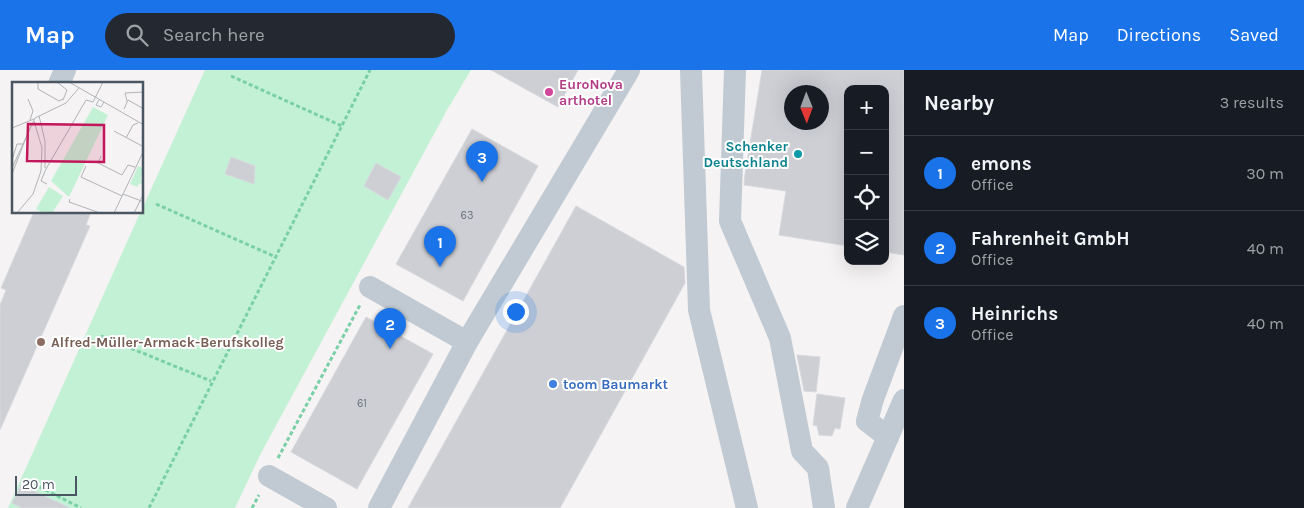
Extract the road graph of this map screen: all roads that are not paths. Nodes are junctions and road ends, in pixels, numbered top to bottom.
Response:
1 (65, 70) edge
2 (629, 70) edge
3 (691, 70) edge
4 (735, 70) edge
5 (60, 82) edge
6 (370, 287) road end
7 (904, 316) edge
8 (467, 342) junction
9 (904, 400) edge
10 (888, 437) junction
11 (269, 476) road end
12 (326, 508) edge
13 (378, 508) edge
14 (748, 508) edge
15 (824, 508) edge
16 (857, 508) edge

1 - 5 street
2 - 8 street
3 - 14 street
4 - 15 street
6 - 8 street
7 - 10 street
8 - 13 street
9 - 10 street
10 - 16 street
11 - 12 street

